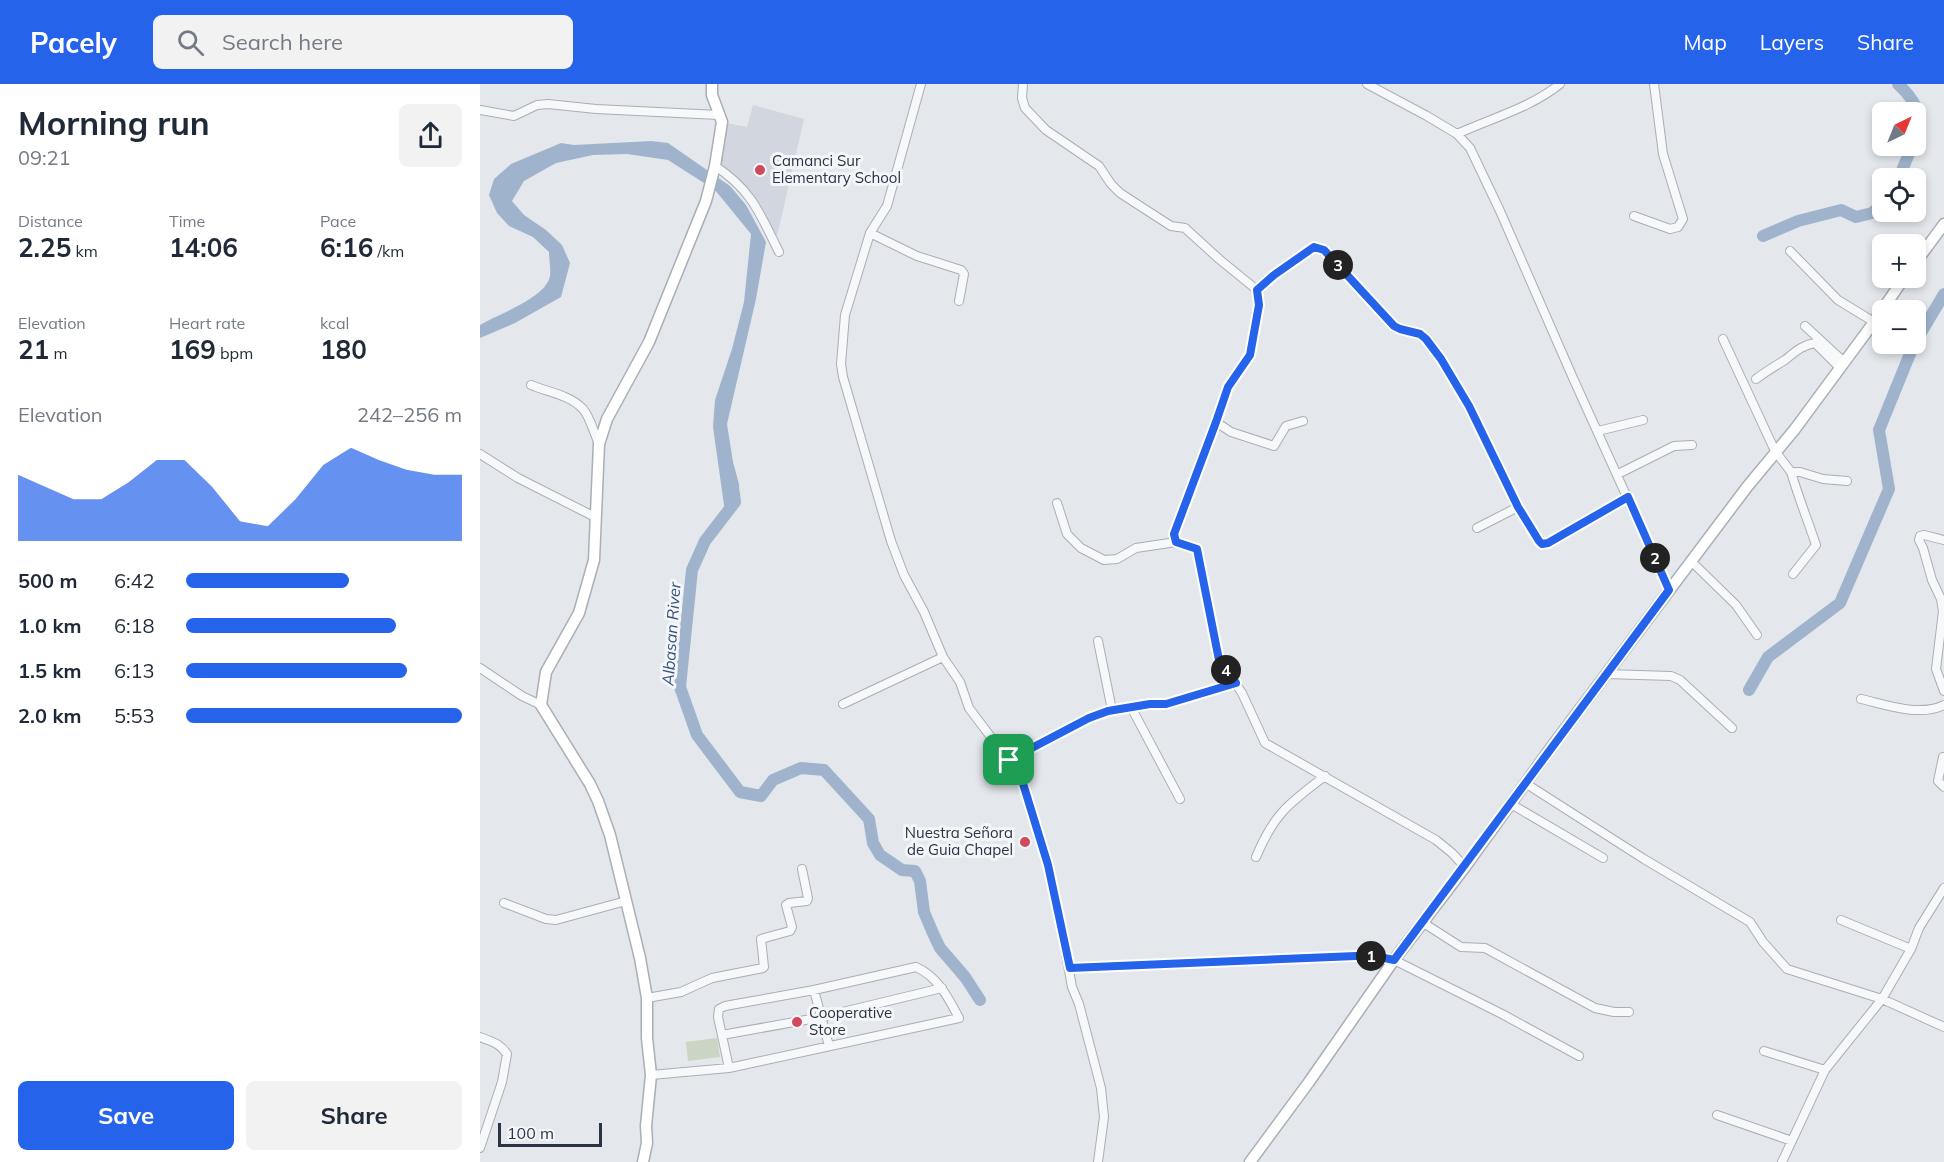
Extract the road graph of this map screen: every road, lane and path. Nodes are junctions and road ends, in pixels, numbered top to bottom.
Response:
1 (712, 84) edge
2 (921, 84) edge
3 (1023, 84) edge
4 (1367, 84) edge
5 (1560, 84) edge
6 (1654, 84) edge
7 (480, 110) edge
8 (719, 115) junction
9 (1457, 134) junction
10 (715, 166) junction
11 (1634, 216) dead end
12 (1944, 224) edge
13 (870, 233) junction
14 (1926, 248) edge
15 (1790, 251) dead end
16 (779, 252) dead end
17 (1257, 290) junction
18 (959, 301) dead end
19 (1872, 321) edge
20 (1872, 325) edge
21 (1804, 326) dead end
22 (1723, 339) dead end
23 (1841, 365) junction
24 (1756, 379) dead end
25 (531, 385) dead end
26 (1643, 420) dead end
27 (1303, 421) dead end
28 (1216, 422) junction
29 (1598, 431) junction
30 (599, 444) junction
31 (1692, 445) dead end
32 (1775, 451) junction
33 (480, 454) edge
34 (1791, 472) junction
35 (1618, 474) junction
36 (1847, 481) dead end
37 (1628, 497) junction
38 (1057, 503) dead end
39 (1518, 507) junction
40 (595, 517) junction
41 (1477, 528) dead end
42 (1944, 540) edge
43 (1176, 542) junction
44 (1691, 561) junction
45 (1793, 574) dead end
46 (1669, 590) junction
47 (1757, 635) dead end
48 (1098, 641) dead end
49 (943, 657) junction
50 (480, 668) edge
51 (1606, 674) junction
52 (1236, 683) junction
53 (1944, 691) edge
54 (1861, 699) dead end
55 (843, 704) dead end
56 (541, 705) junction
57 (1944, 705) edge
58 (1131, 707) junction
59 (1112, 710) junction
60 (1732, 728) dead end
61 (1943, 757) edge
62 (1009, 760) junction
63 (1325, 776) junction
64 (1524, 783) junction
65 (1944, 787) edge
66 (1180, 799) dead end
67 (1510, 804) junction
68 (1256, 857) dead end
69 (1603, 858) dead end
70 (1465, 867) junction
71 (802, 869) dead end
72 (1944, 888) edge
73 (626, 901) junction
74 (504, 903) dead end
75 (1841, 920) dead end
76 (1422, 922) junction
77 (1911, 949) junction
78 (1394, 960) junction
79 (1070, 968) junction
80 (942, 988) junction
81 (814, 990) junction
82 (647, 998) junction
83 (1882, 999) junction
84 (1629, 1012) dead end
85 (822, 1017) junction
86 (1944, 1027) edge
87 (723, 1035) junction
88 (480, 1037) edge
89 (829, 1046) junction
90 (1764, 1051) dead end
91 (1579, 1056) dead end
92 (729, 1068) junction
93 (1825, 1070) junction
94 (651, 1075) junction
95 (1717, 1115) dead end
96 (1792, 1142) junction
97 (480, 1148) edge
98 (643, 1162) edge
99 (1098, 1162) edge
100 (1250, 1162) edge
101 (1782, 1162) edge

1 - 8 street
2 - 13 street
3 - 17 street
4 - 9 street
5 - 9 street
6 - 11 street
7 - 8 street
8 - 10 street
9 - 29 street
10 - 16 street
10 - 30 street
12 - 14 street
13 - 18 street
13 - 49 street
15 - 19 street
17 - 28 street
17 - 39 street
20 - 23 street
21 - 23 street
22 - 32 street
23 - 24 street
23 - 32 street
25 - 30 street
26 - 29 street
27 - 28 street
28 - 43 street
29 - 35 street
30 - 40 street
31 - 35 street
32 - 34 street
32 - 44 street
33 - 40 street
34 - 36 street
34 - 45 street
35 - 37 street
37 - 39 street
37 - 46 street
38 - 43 street
39 - 41 street
40 - 56 street
42 - 53 street
43 - 52 street
44 - 46 street
44 - 47 street
46 - 51 street
48 - 59 street
49 - 55 street
49 - 62 street
50 - 56 street
51 - 60 street
51 - 64 street
52 - 58 street
52 - 63 street
54 - 57 street
56 - 73 street
58 - 59 street
58 - 66 street
59 - 62 street
61 - 65 street
62 - 79 street
63 - 68 street
63 - 70 street
64 - 67 street
64 - 83 street
67 - 69 street
67 - 70 street
70 - 76 street
71 - 82 street
72 - 77 street
73 - 74 street
73 - 82 street
75 - 77 street
76 - 78 street
76 - 84 street
77 - 83 street
78 - 79 street
78 - 91 street
78 - 100 street
79 - 99 street
80 - 81 street
80 - 85 street
80 - 89 street
81 - 85 street
81 - 87 street
82 - 94 street
83 - 86 street
83 - 93 street
85 - 87 street
85 - 89 street
87 - 92 street
88 - 97 street
89 - 92 street
90 - 93 street
92 - 94 street
93 - 96 street
94 - 98 street
95 - 96 street
96 - 101 street

